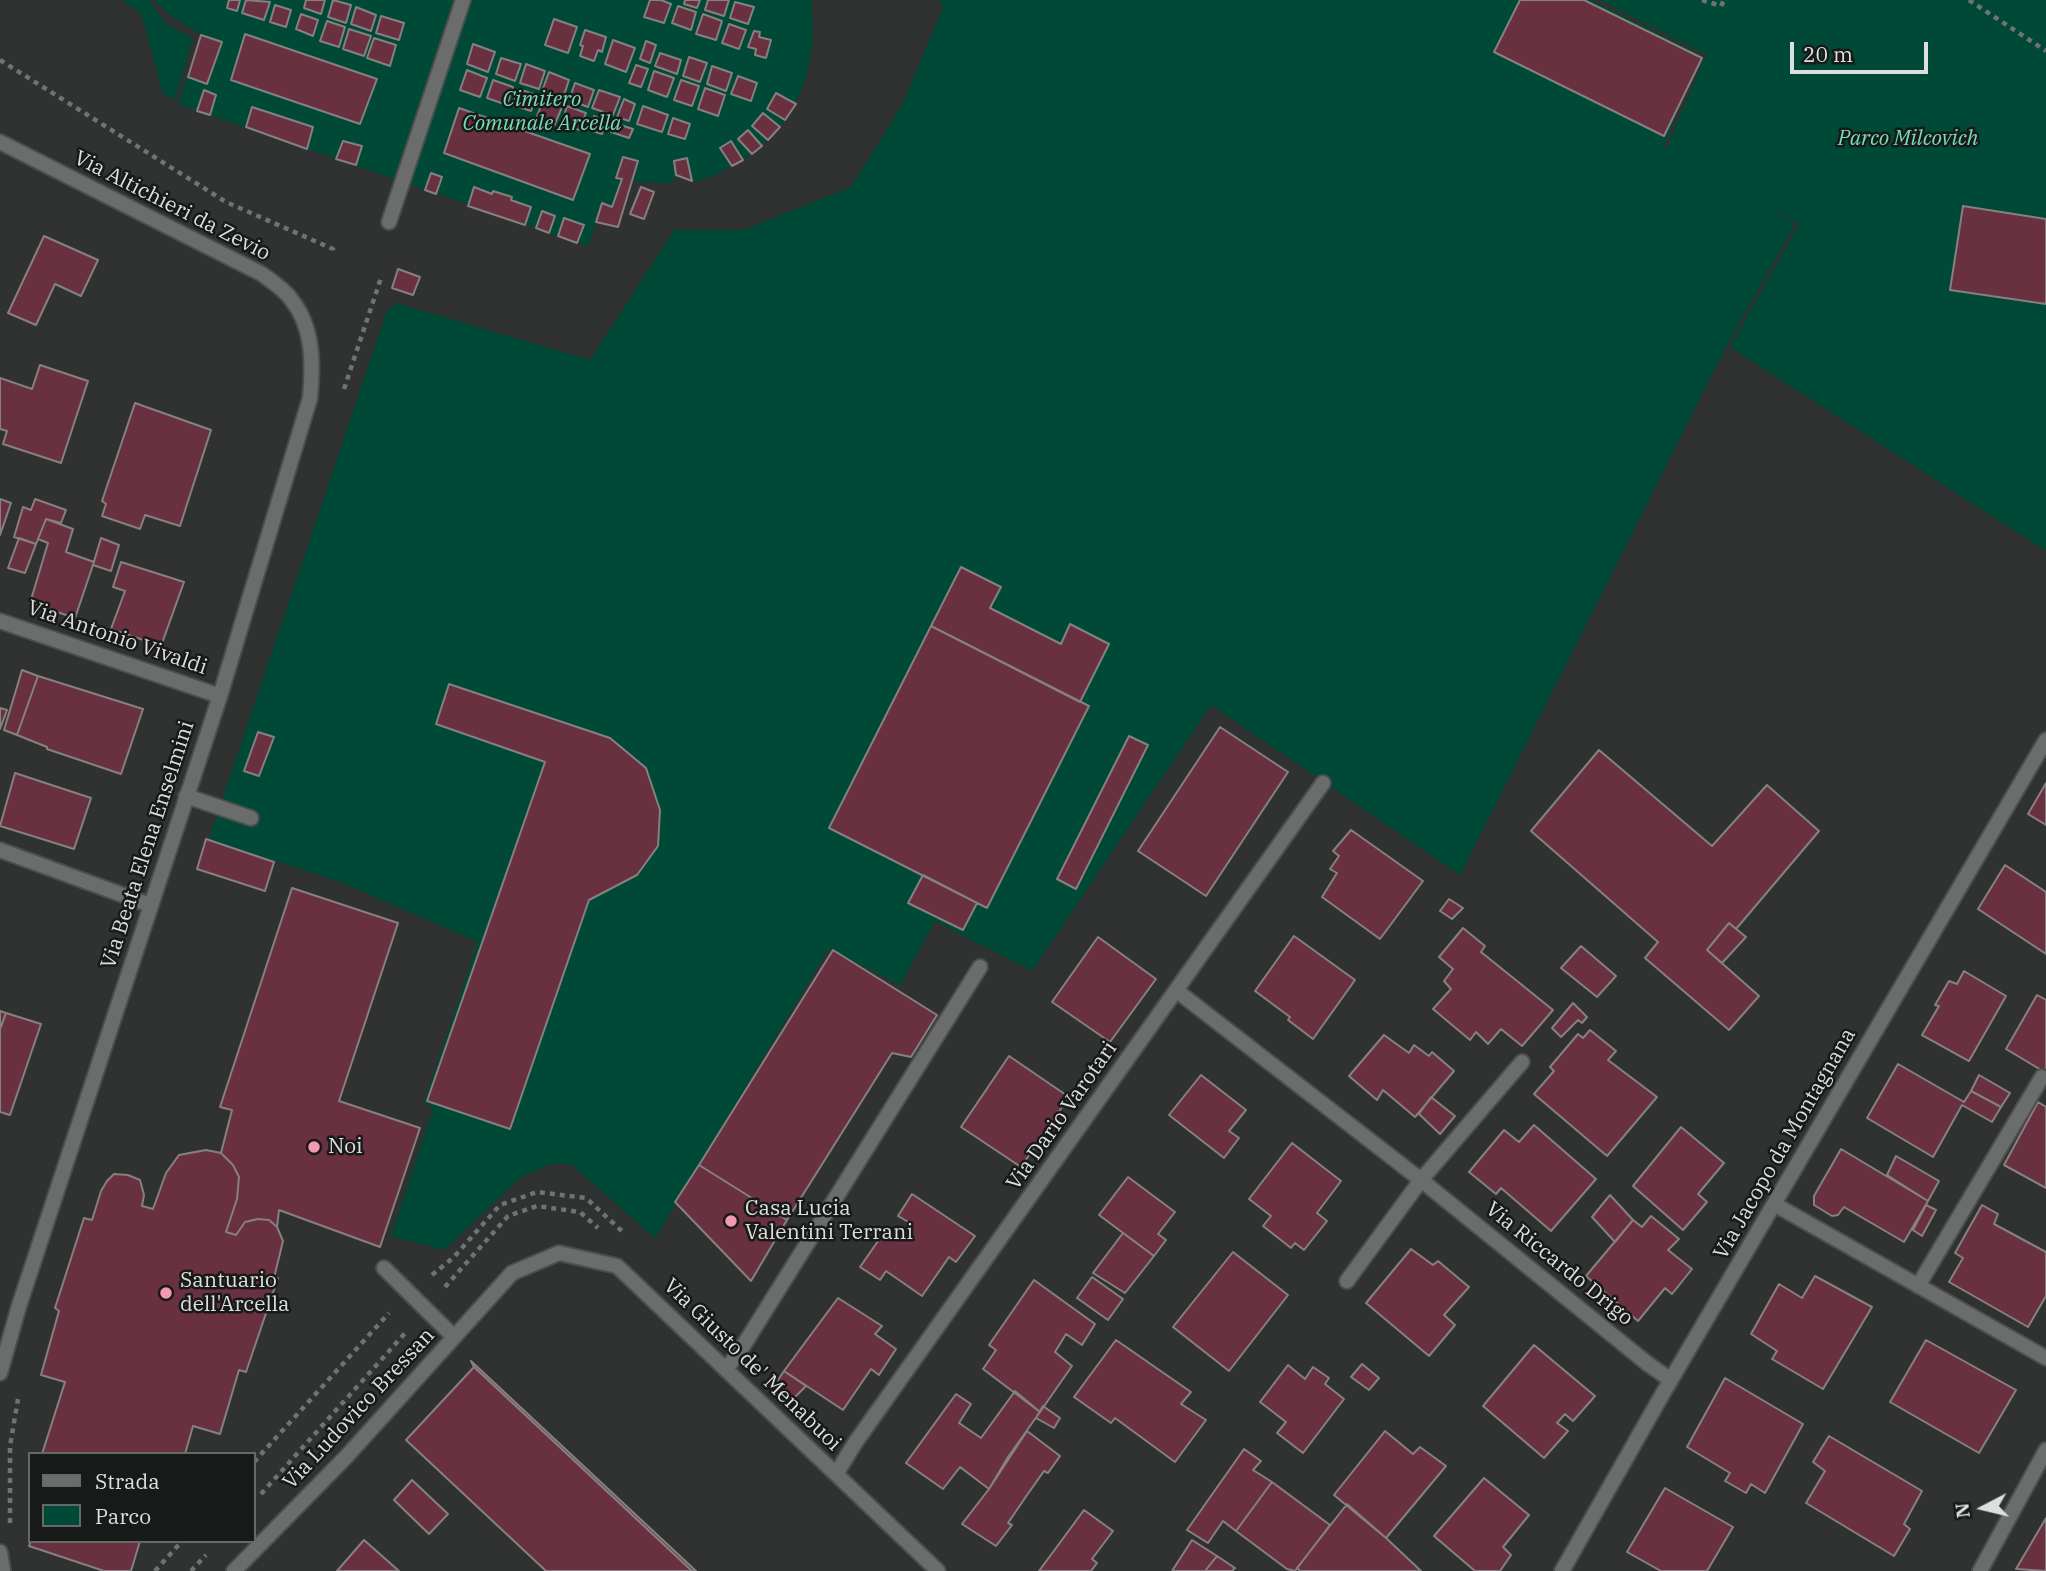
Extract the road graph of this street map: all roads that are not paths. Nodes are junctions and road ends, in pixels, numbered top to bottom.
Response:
1 (463, 0) edge
2 (0, 142) edge
3 (389, 222) dead end
4 (307, 327) joint
5 (0, 621) edge
6 (220, 696) junction
7 (2046, 740) edge
8 (1323, 783) dead end
9 (186, 796) junction
10 (251, 818) dead end
11 (0, 850) edge
12 (150, 905) junction
13 (980, 967) dead end
14 (1177, 991) junction
15 (1522, 1062) dead end
16 (2042, 1077) dead end
17 (1421, 1180) junction
18 (1774, 1204) junction
19 (384, 1268) dead end
20 (512, 1273) joint
21 (1347, 1281) dead end
22 (1917, 1286) junction
23 (454, 1338) junction
24 (2046, 1358) edge
25 (726, 1369) junction
26 (0, 1373) edge
27 (1671, 1380) junction
28 (2046, 1450) edge
29 (836, 1474) junction
30 (0, 1552) edge
31 (3, 1571) edge
32 (234, 1571) edge
33 (937, 1571) edge
34 (1562, 1571) edge
35 (1980, 1571) edge

1 - 3 street
2 - 4 street, Via Altichieri da Zevio
4 - 6 street, Via Beata Elena Enselmini
5 - 6 street, Via Antonio Vivaldi
6 - 9 street, Via Beata Elena Enselmini
7 - 18 street, Via Jacopo da Montagnana
8 - 14 street, Via Dario Varotari
9 - 10 street
9 - 12 street, Via Beata Elena Enselmini
11 - 12 street
12 - 26 street, Via Beata Elena Enselmini
13 - 25 street
14 - 17 street, Via Riccardo Drigo
14 - 29 street, Via Dario Varotari
15 - 17 street
16 - 22 street
17 - 21 street
17 - 27 street, Via Riccardo Drigo
18 - 22 street
18 - 27 street, Via Jacopo da Montagnana
19 - 23 street
20 - 23 street, Via Ludovico Bressan
20 - 25 street, Via Giusto de' Menabuoi
22 - 24 street
23 - 32 street, Via Ludovico Bressan
25 - 29 street, Via Giusto de' Menabuoi
27 - 34 street, Via Jacopo da Montagnana
28 - 35 street
29 - 33 street, Via Giusto de' Menabuoi
30 - 31 street

